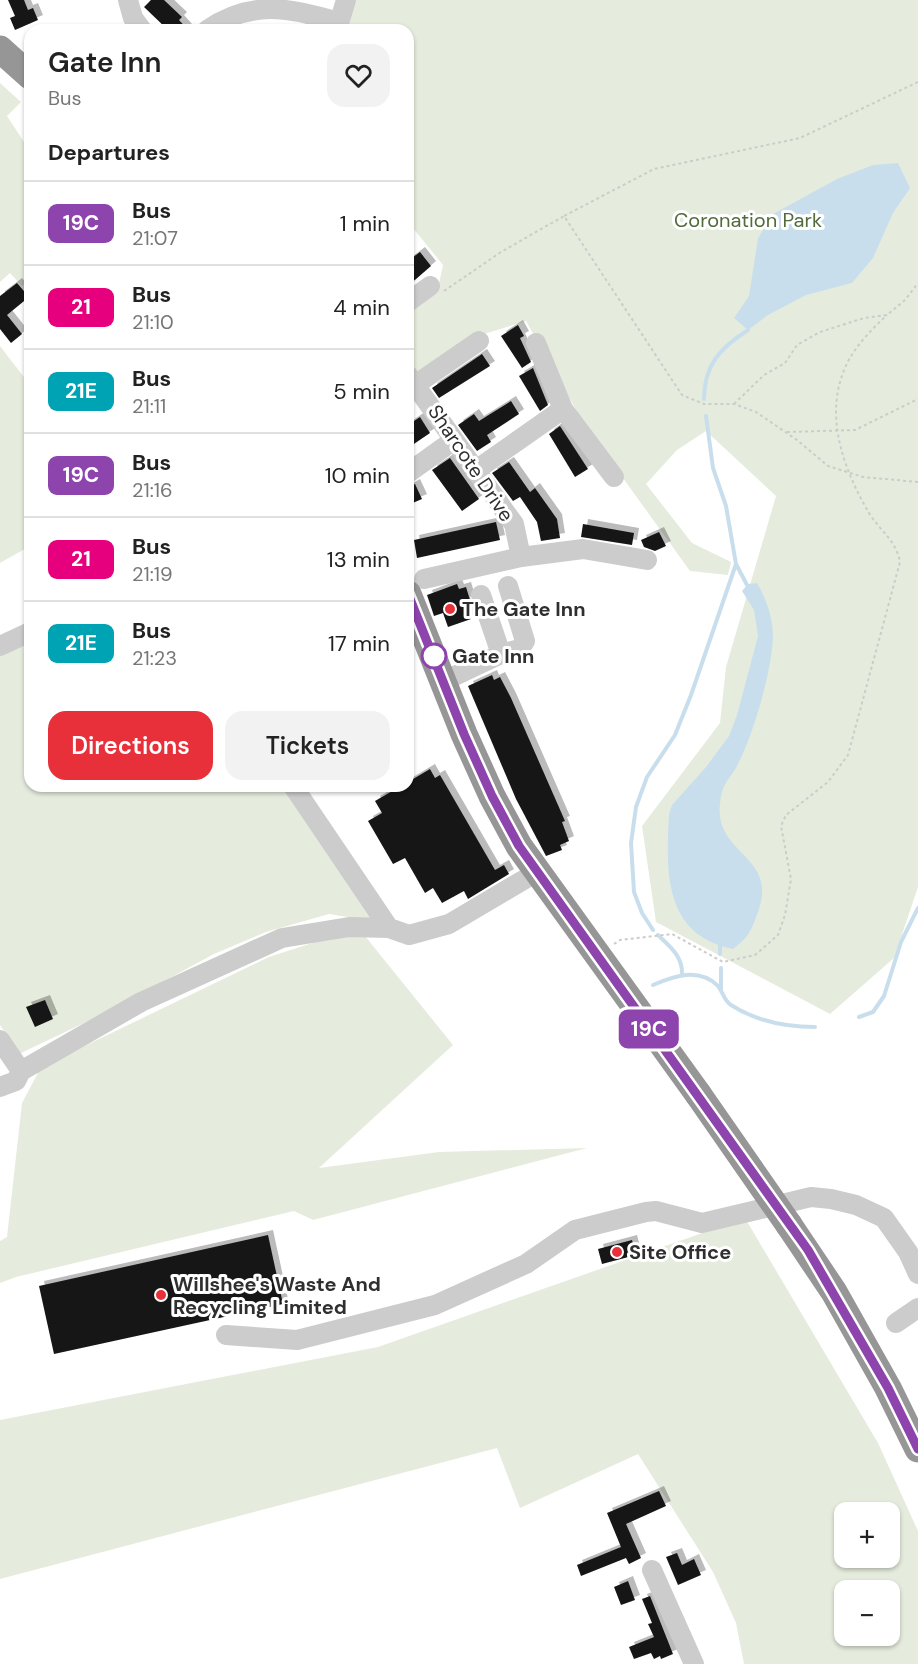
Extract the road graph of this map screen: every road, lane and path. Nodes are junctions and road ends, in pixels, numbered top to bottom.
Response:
1 (128, 0) edge
2 (346, 0) edge
3 (138, 24) edge
4 (214, 24) edge
5 (332, 24) edge
6 (339, 24) edge
7 (0, 49) edge
8 (24, 71) edge
9 (918, 82) edge
10 (564, 216) junction
11 (918, 283) edge
12 (436, 290) joint
13 (414, 299) edge
14 (887, 315) junction
15 (479, 341) dead end
16 (536, 343) dead end
17 (414, 379) edge
18 (414, 383) edge
19 (918, 399) edge
20 (734, 404) junction
21 (563, 409) junction
22 (785, 431) junction
23 (838, 432) junction
24 (454, 440) junction
25 (414, 469) edge
26 (476, 470) junction
27 (848, 472) junction
28 (614, 477) dead end
29 (918, 483) edge
30 (521, 558) junction
31 (647, 560) dead end
32 (508, 586) dead end
33 (416, 587) edge
34 (481, 595) dead end
35 (24, 635) edge
36 (0, 646) edge
37 (501, 654) junction
38 (444, 681) junction
39 (297, 792) edge
40 (537, 872) junction
41 (388, 928) junction
42 (596, 955) junction
43 (0, 1040) edge
44 (21, 1071) junction
45 (0, 1087) edge
46 (918, 1274) edge
47 (918, 1308) edge
48 (896, 1323) dead end
49 (226, 1335) dead end
50 (918, 1449) edge
51 (652, 1570) dead end
52 (694, 1664) edge

1 - 3 street
2 - 6 street
4 - 5 street
7 - 8 highway
9 - 10 path
10 - 12 path
10 - 20 path
11 - 14 path
12 - 13 street
14 - 20 path
14 - 23 path
15 - 17 street
16 - 21 street
18 - 24 street, Sharcote Drive
19 - 23 path
20 - 22 path
21 - 26 street
21 - 28 street
22 - 23 path
22 - 27 path
23 - 27 path
24 - 25 street
24 - 26 street, Sharcote Drive
26 - 30 street, Sharcote Drive
27 - 29 path
27 - 42 path
30 - 31 street
30 - 33 street
32 - 37 street
33 - 38 highway
34 - 37 street
35 - 36 street
37 - 38 street
38 - 40 highway
39 - 41 street
40 - 41 street
40 - 42 highway
41 - 44 street
42 - 50 highway, bridge
43 - 44 street
44 - 45 street
46 - 49 street
47 - 48 street
51 - 52 street

